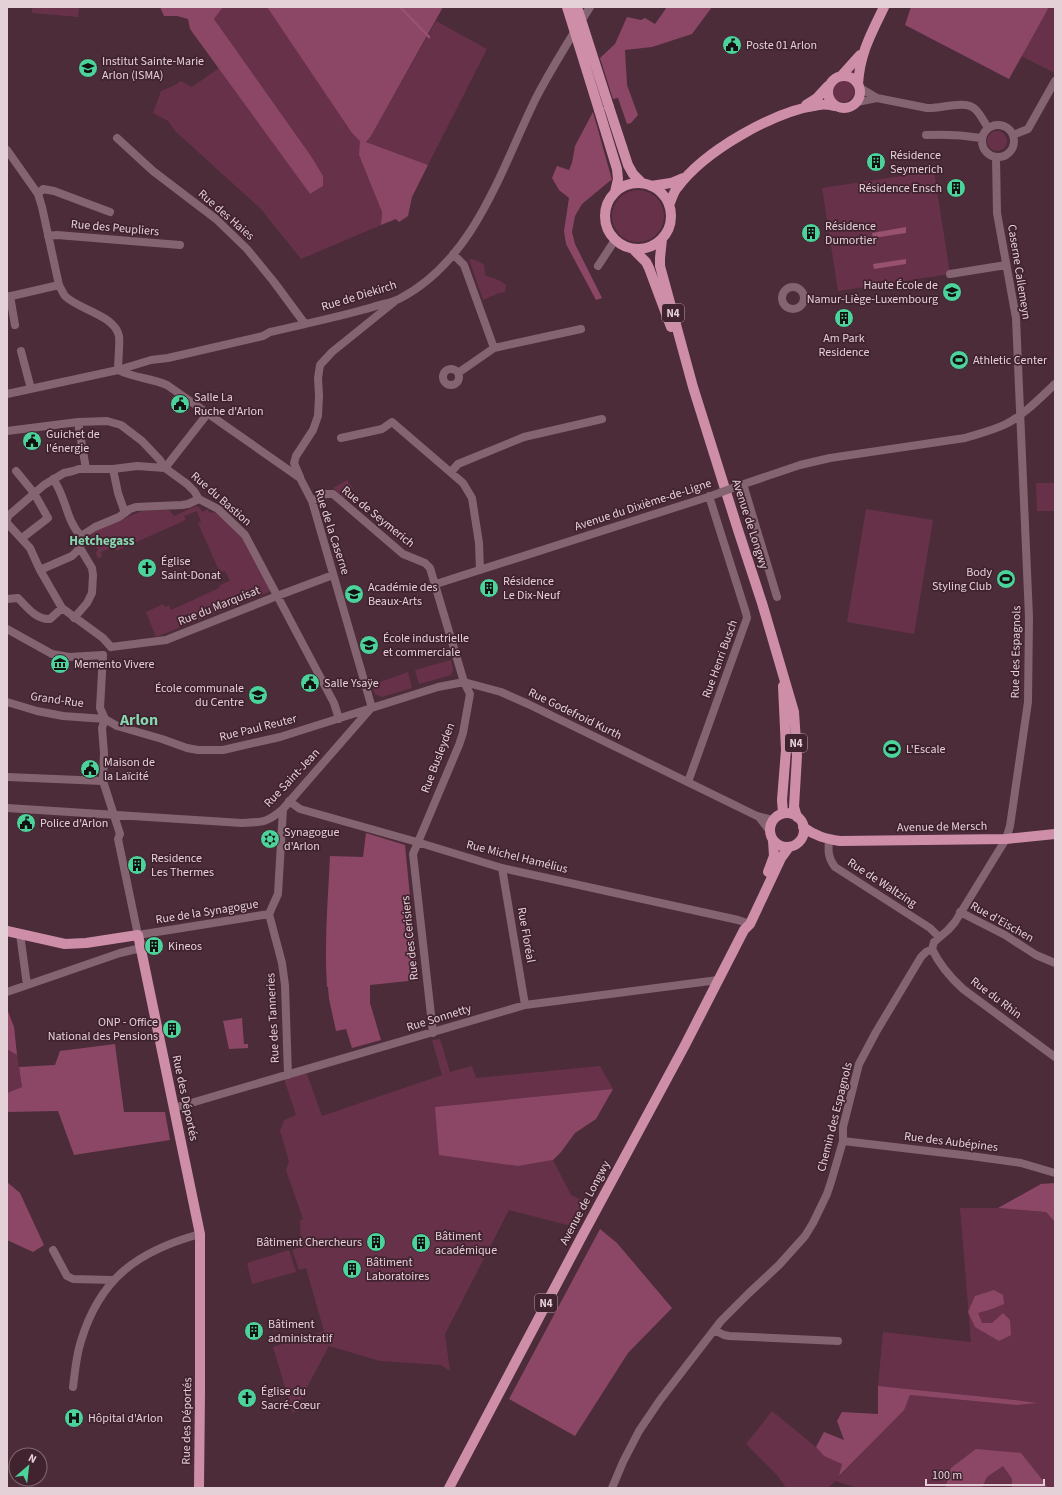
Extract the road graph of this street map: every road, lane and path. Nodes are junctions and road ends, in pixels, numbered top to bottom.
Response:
1 (568, 7) edge
2 (577, 7) edge
3 (590, 7) edge
4 (884, 7) edge
5 (579, 24) junction
6 (863, 52) junction
7 (842, 75) junction
8 (1055, 81) edge
9 (828, 86) junction
10 (859, 86) junction
11 (877, 98) junction
12 (857, 102) junction
13 (834, 106) junction
14 (604, 108) junction
15 (799, 110) junction
16 (988, 128) junction
17 (926, 135) dead end
18 (1013, 135) junction
19 (118, 138) dead end
20 (981, 138) junction
21 (7, 150) edge
22 (996, 158) junction
23 (687, 176) junction
24 (647, 184) junction
25 (615, 192) junction
26 (38, 194) junction
27 (669, 204) junction
28 (110, 212) dead end
29 (48, 236) junction
30 (662, 239) junction
31 (615, 240) junction
32 (180, 245) dead end
33 (633, 249) junction
34 (453, 254) junction
35 (1006, 265) junction
36 (598, 266) dead end
37 (950, 274) dead end
38 (59, 285) junction
39 (9, 296) edge
40 (398, 299) junction
41 (361, 311) junction
42 (16, 324) dead end
43 (304, 324) junction
44 (366, 324) junction
45 (580, 329) dead end
46 (494, 348) junction
47 (21, 351) dead end
48 (118, 370) junction
49 (458, 373) dead end
50 (1055, 384) edge
51 (693, 387) junction
52 (31, 389) junction
53 (7, 394) edge
54 (208, 413) junction
55 (1020, 415) junction
56 (602, 418) dead end
57 (78, 422) junction
58 (7, 431) edge
59 (341, 438) dead end
60 (165, 468) junction
61 (86, 469) junction
62 (113, 469) junction
63 (16, 471) dead end
64 (451, 472) junction
65 (300, 478) junction
66 (54, 479) junction
67 (741, 485) junction
68 (34, 493) junction
69 (710, 496) junction
70 (199, 499) junction
71 (312, 501) junction
72 (125, 513) junction
73 (7, 521) edge
74 (81, 536) junction
75 (22, 538) junction
76 (80, 548) junction
77 (40, 570) junction
78 (480, 570) junction
79 (333, 575) junction
80 (436, 584) junction
81 (277, 596) junction
82 (777, 597) dead end
83 (7, 598) edge
84 (62, 608) junction
85 (74, 618) junction
86 (7, 629) edge
87 (112, 647) junction
88 (103, 655) junction
89 (782, 670) junction
90 (464, 682) junction
91 (7, 702) edge
92 (372, 708) junction
93 (105, 719) junction
94 (339, 719) junction
95 (7, 777) edge
96 (103, 781) junction
97 (688, 782) junction
98 (289, 802) junction
99 (7, 808) edge
100 (283, 809) junction
101 (783, 813) junction
102 (98, 814) junction
103 (114, 814) junction
104 (797, 816) junction
105 (758, 817) junction
106 (773, 820) junction
107 (803, 827) junction
108 (769, 830) junction
109 (1055, 834) edge
110 (118, 839) junction
111 (1006, 839) junction
112 (829, 840) junction
113 (773, 841) junction
114 (417, 842) junction
115 (799, 842) junction
116 (790, 847) junction
117 (502, 868) junction
118 (960, 912) junction
119 (269, 914) junction
120 (746, 926) junction
121 (7, 931) edge
122 (20, 934) junction
123 (138, 935) junction
124 (939, 937) junction
125 (117, 939) junction
126 (140, 948) junction
127 (932, 949) junction
128 (120, 953) junction
129 (1055, 963) edge
130 (718, 980) junction
131 (27, 985) junction
132 (7, 992) edge
133 (525, 1005) junction
134 (432, 1033) junction
135 (1055, 1057) edge
136 (288, 1074) junction
137 (174, 1108) junction
138 (843, 1141) junction
139 (1055, 1174) edge
140 (200, 1234) junction
141 (53, 1250) dead end
142 (112, 1280) junction
143 (714, 1330) junction
144 (838, 1341) dead end
145 (73, 1387) dead end
146 (199, 1488) edge
147 (449, 1488) edge
148 (612, 1488) edge

1 - 5 street
1 - 14 main road, bridge
2 - 14 main road, bridge
3 - 5 street, Rue de Diekirch
4 - 6 main road
5 - 34 street, Rue de Diekirch
6 - 7 main road
6 - 10 main road
7 - 9 main road
7 - 10 main road
8 - 18 street
9 - 13 main road
9 - 15 main road
10 - 11 street
10 - 12 main road
11 - 12 street
11 - 16 street
12 - 13 main road
13 - 15 main road
14 - 24 main road
14 - 25 main road
15 - 23 main road
16 - 18 street
16 - 20 street
17 - 20 street
18 - 22 street
19 - 43 street, Rue des Haies
20 - 22 street
21 - 26 street
22 - 35 street, Caserne Callemeyn
23 - 24 main road
23 - 27 main road
24 - 25 main road
24 - 27 main road
25 - 31 main road
26 - 28 street
26 - 29 street
27 - 30 main road, N4
29 - 32 street, Rue des Peupliers
29 - 38 street
30 - 33 main road
30 - 51 main road, N4
31 - 33 main road, N4
31 - 36 street
33 - 51 main road, N4
34 - 40 street, Rue de Diekirch
34 - 46 street
35 - 37 street
35 - 55 street, Caserne Callemeyn
38 - 39 street
38 - 48 street
39 - 42 street
40 - 41 street, Rue de Diekirch
40 - 44 street
41 - 43 street, Rue de Diekirch
41 - 44 street
43 - 48 street, Rue de Diekirch
44 - 65 street
45 - 46 street
46 - 49 street
47 - 52 street
48 - 52 street, Rue de Diekirch
48 - 54 street, Rue de la Caserne
50 - 55 street, Avenue du Dixième-de-Ligne
51 - 89 main road, Avenue de Longwy / N4
52 - 53 street, Rue de Diekirch
54 - 60 street
54 - 65 street, Rue de la Caserne
55 - 67 street, Avenue du Dixième-de-Ligne
55 - 111 street, Rue des Espagnols
56 - 64 street
57 - 58 street, Rue du Bastion
57 - 60 street, Rue du Bastion
57 - 61 street
59 - 64 street
60 - 62 street
60 - 70 street, Rue du Bastion
61 - 62 street
61 - 66 street
62 - 72 street
63 - 68 street
64 - 78 street
65 - 71 street, Rue de la Caserne
66 - 68 street
66 - 74 street
67 - 69 street, Avenue du Dixième-de-Ligne, bridge
67 - 82 street
68 - 73 street
68 - 75 street
69 - 78 street, Avenue du Dixième-de-Ligne
69 - 97 street, Rue Henri Busch
70 - 72 street
70 - 81 street, Rue du Bastion
71 - 79 street, Rue de la Caserne
71 - 80 street, Rue de Seymerich
72 - 74 street
73 - 75 street
74 - 76 street
75 - 77 street
76 - 77 street
76 - 85 street
77 - 84 street
78 - 80 street, Avenue du Dixième-de-Ligne
79 - 81 street, Rue du Marquisat
79 - 92 street, Rue de la Caserne
80 - 90 street, Rue de Seymerich
81 - 87 street, Rue du Marquisat
81 - 94 street, Rue du Bastion
83 - 84 street
84 - 85 street
85 - 87 street
86 - 88 street
87 - 88 street
88 - 93 street, Rue des Déportés
89 - 101 main road, Avenue de Longwy / N4
89 - 104 main road, Avenue de Longwy / N4
90 - 92 street, Rue Godefroid Kurth
90 - 97 street, Rue Godefroid Kurth
90 - 114 street, Rue Busleyden
91 - 93 street, Grand-Rue
92 - 94 street, Rue Paul Reuter
92 - 98 street, Rue Saint-Jean
93 - 94 street, Rue Paul Reuter
93 - 96 street, Rue des Déportés
95 - 96 street
96 - 103 street, Rue des Déportés
97 - 105 street, Rue Godefroid Kurth
98 - 100 street, Rue Saint-Jean
98 - 114 street, Rue Michel Hamélius
99 - 102 street, Rue Saint-Jean
100 - 103 street, Rue Saint-Jean
100 - 119 street, Rue de la Synagogue
101 - 104 main road
101 - 106 main road
102 - 103 street, Rue Saint-Jean
102 - 110 street
103 - 110 street, Rue des Déportés
104 - 107 main road, N4
105 - 106 street, Rue Godefroid Kurth
105 - 108 street, Rue Godefroid Kurth
106 - 108 main road
107 - 112 main road, Avenue de Mersch
107 - 115 main road
108 - 113 main road, N4
109 - 111 main road, Avenue de Mersch
110 - 123 street, Rue des Déportés
111 - 112 main road, Avenue de Mersch
111 - 118 street, Chemin des Espagnols
112 - 115 main road, Avenue de Mersch
112 - 124 street, Rue de Waltzing
113 - 116 main road
113 - 120 main road, Avenue de Longwy / N4
114 - 117 street, Rue Michel Hamélius
114 - 134 street, Rue des Cerisiers
115 - 116 main road, N4
116 - 120 main road, Avenue de Longwy / N4
117 - 120 street, Rue Michel Hamélius
117 - 133 street, Rue Floréal
118 - 124 street, Chemin des Espagnols
118 - 129 street, Rue d'Eischen
119 - 123 street, Rue de la Synagogue
119 - 136 street, Rue des Tanneries
120 - 130 main road, Avenue de Longwy / N4
121 - 122 main road
122 - 125 main road
122 - 131 street
123 - 125 main road
123 - 126 main road, Rue des Déportés
124 - 127 street, Chemin des Espagnols
125 - 128 street
126 - 128 street
126 - 137 main road, Rue des Déportés
127 - 135 street, Rue du Rhin
127 - 138 street, Chemin des Espagnols
128 - 131 street
130 - 133 street, Rue Sonnetty
130 - 147 main road, Avenue de Longwy / N4
131 - 132 street
133 - 134 street, Rue Sonnetty
134 - 136 street, Rue Sonnetty
136 - 137 street, Rue Sonnetty
137 - 140 main road, Rue des Déportés
138 - 139 street, Rue des Aubépines
138 - 143 street, Chemin des Espagnols
140 - 142 street
140 - 146 main road, Rue des Déportés
141 - 142 street
142 - 145 street
143 - 144 street
143 - 148 street, Chemin des Espagnols

